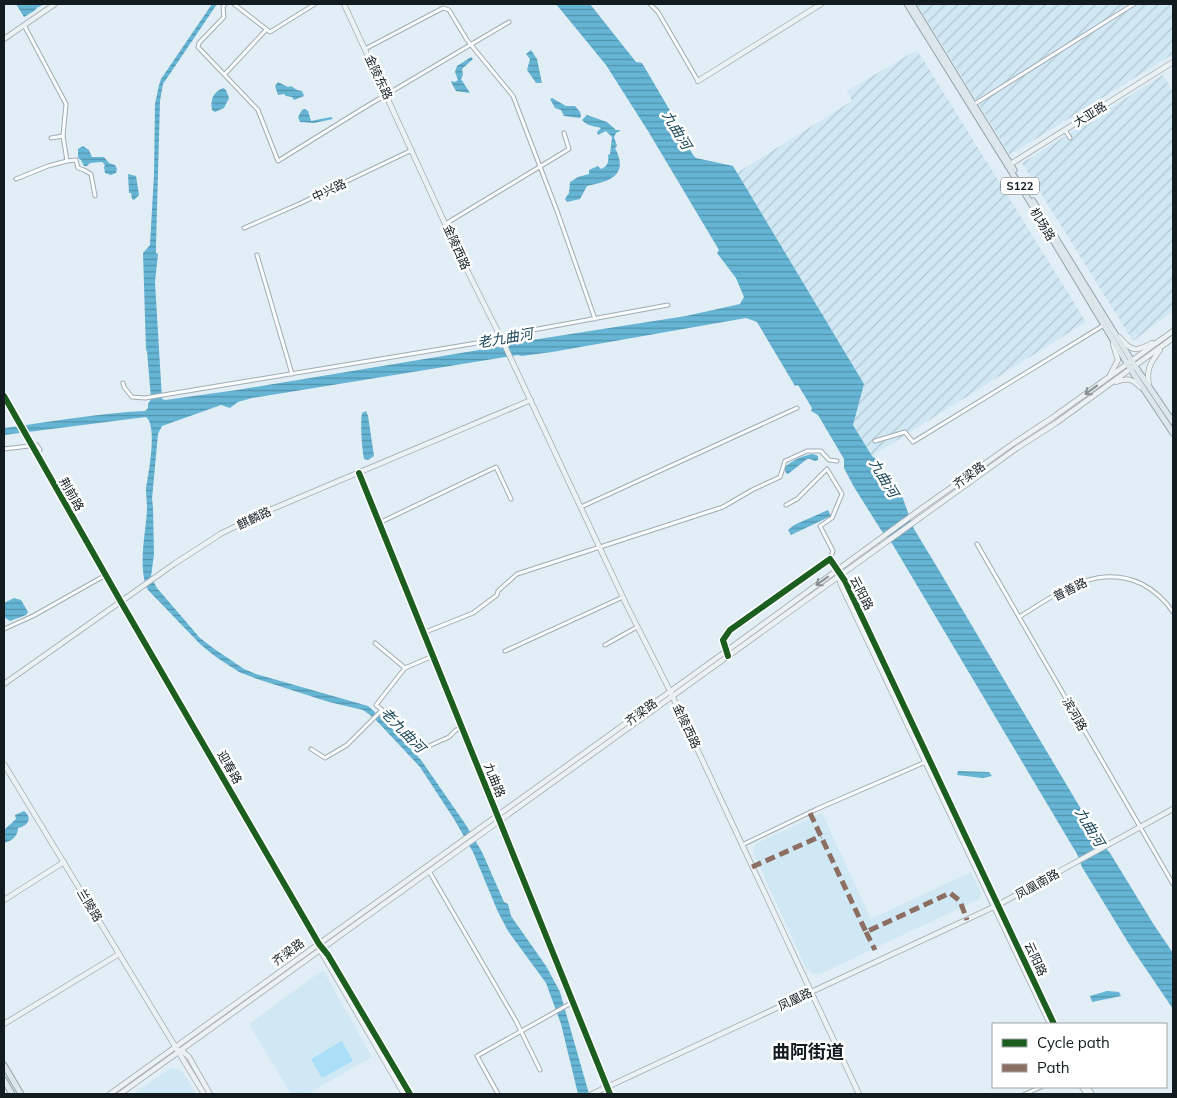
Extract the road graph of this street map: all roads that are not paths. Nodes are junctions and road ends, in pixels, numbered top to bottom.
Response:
1 (55, 4) edge
2 (226, 4) edge
3 (234, 4) edge
4 (315, 4) edge
5 (344, 4) edge
6 (652, 4) edge
7 (822, 4) edge
8 (907, 4) edge
9 (912, 4) edge
10 (1134, 4) edge
11 (509, 22) dead end
12 (24, 25) junction
13 (265, 30) junction
14 (4, 40) edge
15 (471, 44) junction
16 (365, 49) junction
17 (1173, 62) edge
18 (225, 74) junction
19 (698, 81) joint
20 (387, 94) junction
21 (972, 105) junction
22 (1065, 130) junction
23 (564, 133) dead end
24 (63, 136) junction
25 (51, 138) dead end
26 (1070, 138) dead end
27 (412, 150) junction
28 (67, 161) junction
29 (1009, 165) junction
30 (540, 166) junction
31 (16, 179) dead end
32 (96, 196) dead end
33 (446, 223) junction
34 (244, 228) dead end
35 (257, 255) dead end
36 (668, 305) dead end
37 (595, 319) junction
38 (1107, 327) junction
39 (1173, 331) edge
40 (501, 337) junction
41 (1173, 338) edge
42 (1164, 341) junction
43 (1131, 365) junction
44 (292, 374) junction
45 (1108, 379) junction
46 (123, 383) dead end
47 (1110, 384) junction
48 (1148, 391) junction
49 (4, 396) edge
50 (531, 400) junction
51 (797, 408) dead end
52 (1173, 422) edge
53 (1173, 433) edge
54 (875, 441) dead end
55 (32, 446) junction
56 (4, 449) edge
57 (40, 450) dead end
58 (829, 460) junction
59 (837, 461) dead end
60 (827, 469) junction
61 (359, 473) junction
62 (511, 500) dead end
63 (786, 505) dead end
64 (581, 507) junction
65 (379, 523) junction
66 (977, 544) dead end
67 (877, 545) junction
68 (600, 548) junction
69 (830, 559) junction
70 (837, 571) junction
71 (104, 576) dead end
72 (840, 576) junction
73 (623, 597) junction
74 (121, 602) junction
75 (1173, 612) edge
76 (1019, 617) junction
77 (637, 627) junction
78 (4, 629) edge
79 (424, 633) junction
80 (375, 644) dead end
81 (605, 645) dead end
82 (505, 651) dead end
83 (727, 654) junction
84 (433, 656) junction
85 (406, 668) junction
86 (4, 684) edge
87 (670, 691) junction
88 (673, 696) junction
89 (381, 711) junction
90 (462, 727) junction
91 (311, 749) dead end
92 (928, 761) junction
93 (4, 764) edge
94 (1173, 808) edge
95 (498, 818) junction
96 (1140, 827) junction
97 (465, 842) junction
98 (742, 845) junction
99 (64, 862) junction
100 (429, 872) junction
101 (1173, 884) edge
102 (400, 889) junction
103 (4, 900) edge
104 (996, 906) junction
105 (319, 944) junction
106 (322, 949) junction
107 (119, 954) junction
108 (811, 992) junction
109 (573, 1002) junction
110 (1050, 1023) edge
111 (1054, 1023) edge
112 (4, 1024) edge
113 (520, 1032) junction
114 (175, 1047) junction
115 (180, 1051) junction
116 (4, 1065) edge
117 (540, 1070) dead end
118 (4, 1080) edge
119 (607, 1087) junction
120 (1039, 1088) edge
121 (12, 1094) edge
122 (20, 1094) edge
123 (110, 1094) edge
124 (120, 1094) edge
125 (204, 1094) edge
126 (210, 1094) edge
127 (404, 1094) edge
128 (410, 1094) edge
129 (498, 1094) edge
130 (592, 1094) edge
131 (610, 1094) edge
132 (859, 1094) edge
133 (1026, 1094) edge

1 - 12 street
2 - 18 street
3 - 13 street
4 - 13 street
5 - 16 street, 金陵东路
6 - 19 street
7 - 19 street
8 - 21 main road, 机场路 / S122
9 - 21 main road, 机场路 / S122
10 - 21 street
11 - 15 street
12 - 14 street
12 - 24 street
13 - 18 street
15 - 16 street
15 - 20 street
15 - 30 street
16 - 20 street, 金陵东路
17 - 22 street, 大亚路
18 - 20 street
20 - 27 street, 金陵东路
21 - 29 main road, 机场路 / S122
22 - 26 street
22 - 29 street, 大亚路
23 - 30 street
24 - 25 street
24 - 28 street
27 - 33 street, 金陵西路
27 - 34 street, 中兴路
28 - 31 street
28 - 32 street
29 - 38 main road, 机场路 / S122
30 - 33 street
30 - 37 street
33 - 40 street, 金陵西路
35 - 44 street
36 - 37 street
37 - 40 street
38 - 42 street
38 - 43 main road, 机场路 / S122
38 - 45 street
38 - 54 street
39 - 42 street, 齐梁路
40 - 44 street
40 - 50 street, 金陵西路
41 - 42 street, 齐梁路
42 - 43 street, 齐梁路
42 - 48 street
43 - 45 street, 齐梁路
43 - 47 street, 齐梁路
43 - 48 main road, S122
44 - 46 street
45 -> 67 street, 齐梁路
47 - 48 street
47 - 67 street, 齐梁路
48 - 52 main road, S122
48 - 53 main road, S122
49 - 55 street, 荆前路
50 - 61 street, 麒麟路
50 - 64 street, 金陵西路
51 - 64 street
55 - 56 street
55 - 57 street
55 - 74 street, 荆前路
58 - 59 street
58 - 60 street
58 - 68 street
60 - 63 street
60 - 69 street
61 - 65 street, 九曲路
61 - 74 street, 麒麟路
62 - 65 street
64 - 68 street, 金陵西路
65 - 79 street, 九曲路
66 - 76 street, 滨河路
67 - 70 street, 齐梁路
67 - 72 street, 齐梁路
68 - 73 street, 金陵西路
68 - 79 street
69 - 70 street
69 - 83 street
70 - 72 street, 云阳路
70 -> 83 street, 齐梁路
71 - 78 street
72 - 83 street, 齐梁路
72 - 92 street, 云阳路
73 - 77 street, 金陵西路
73 - 82 street
74 - 86 street, 麒麟路
74 - 105 street, 迎春路
75 - 76 street, 普善路
76 - 96 street, 滨河路
77 - 81 street
77 - 87 street, 金陵西路
79 - 84 street, 九曲路
80 - 85 street
83 - 87 street, 齐梁路
83 - 88 street, 齐梁路
84 - 85 street
84 - 90 street, 九曲路
85 - 89 street
87 - 88 street, 金陵西路
87 - 95 street, 齐梁路
88 - 95 street, 齐梁路
88 - 98 street, 金陵西路
89 - 90 street
89 - 91 street
90 - 95 street, 九曲路
92 - 98 street
92 - 104 street, 云阳路
93 - 99 street, 兰陵路
94 - 96 street
95 - 97 street, 齐梁路
95 - 109 street, 九曲路
96 - 101 street, 滨河路
96 - 104 street, 凤凰南路
97 - 100 street, 齐梁路
97 - 102 street, 齐梁路
98 - 108 street, 金陵西路
99 - 103 street
99 - 107 street, 兰陵路
100 - 102 street, 齐梁路
100 - 113 street
102 - 105 street, 齐梁路
102 - 106 street, 齐梁路
104 - 108 street, 凤凰路
104 - 110 street, 云阳路
104 - 111 street, 云阳路
105 - 106 street, 迎春路
105 - 114 street, 齐梁路
106 - 115 street, 齐梁路
106 - 127 street, 迎春路
106 - 128 street, 迎春路
107 - 112 street
107 - 114 street, 兰陵路
108 - 119 street, 凤凰路
108 - 132 street, 金陵西路
109 - 113 street
109 - 119 street, 九曲路
113 - 117 street
113 - 129 street
114 - 115 street, 兰陵路
114 - 123 street, 齐梁路
115 - 124 street, 齐梁路
115 - 125 street, 兰陵路
115 - 126 street, 兰陵路
116 - 122 main road
118 - 121 main road
119 - 130 street, 凤凰路
119 - 131 street, 九曲路
120 - 133 street

